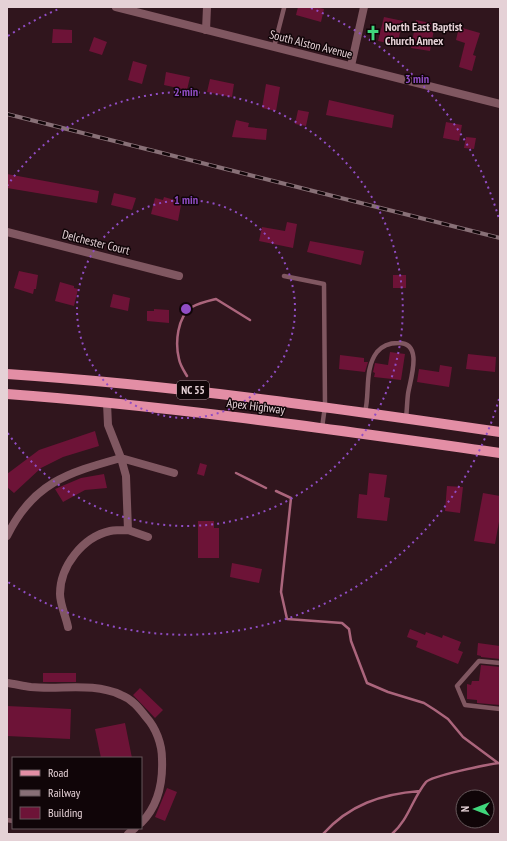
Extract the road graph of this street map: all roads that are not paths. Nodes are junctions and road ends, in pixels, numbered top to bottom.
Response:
1 (116, 7) edge
2 (207, 7) edge
3 (364, 7) edge
4 (284, 8) edge
5 (206, 30) junction
6 (274, 47) junction
7 (351, 66) junction
8 (500, 104) edge
9 (7, 232) edge
10 (179, 276) dead end
11 (284, 276) dead end
12 (7, 374) edge
13 (7, 394) edge
14 (107, 403) junction
15 (325, 406) junction
16 (366, 412) junction
17 (406, 418) junction
18 (322, 428) junction
19 (500, 432) edge
20 (500, 453) edge
21 (121, 458) junction
22 (174, 473) dead end
23 (128, 530) junction
24 (7, 536) edge
25 (148, 536) dead end
26 (68, 627) dead end
27 (500, 663) edge
28 (7, 683) edge
29 (500, 709) edge
30 (142, 822) edge

1 - 5 street, South Alston Avenue
2 - 5 street
3 - 7 street
4 - 6 lane
5 - 6 street, South Alston Avenue
6 - 7 street, South Alston Avenue
7 - 8 street, South Alston Avenue
9 - 10 street, Delchester Court
11 - 15 lane
12 - 15 main road, Apex Highway / NC 55
13 - 14 main road, Apex Highway / NC 55
14 - 18 main road, Apex Highway / NC 55
14 - 21 street
15 - 16 main road, Apex Highway / NC 55
15 - 18 lane
16 - 17 main road, Apex Highway / NC 55
16 - 17 lane
17 - 19 main road, Apex Highway / NC 55
18 - 20 main road, Apex Highway / NC 55
21 - 22 street
21 - 23 street
21 - 24 street
23 - 25 street
23 - 26 street
27 - 29 lane
28 - 30 street

